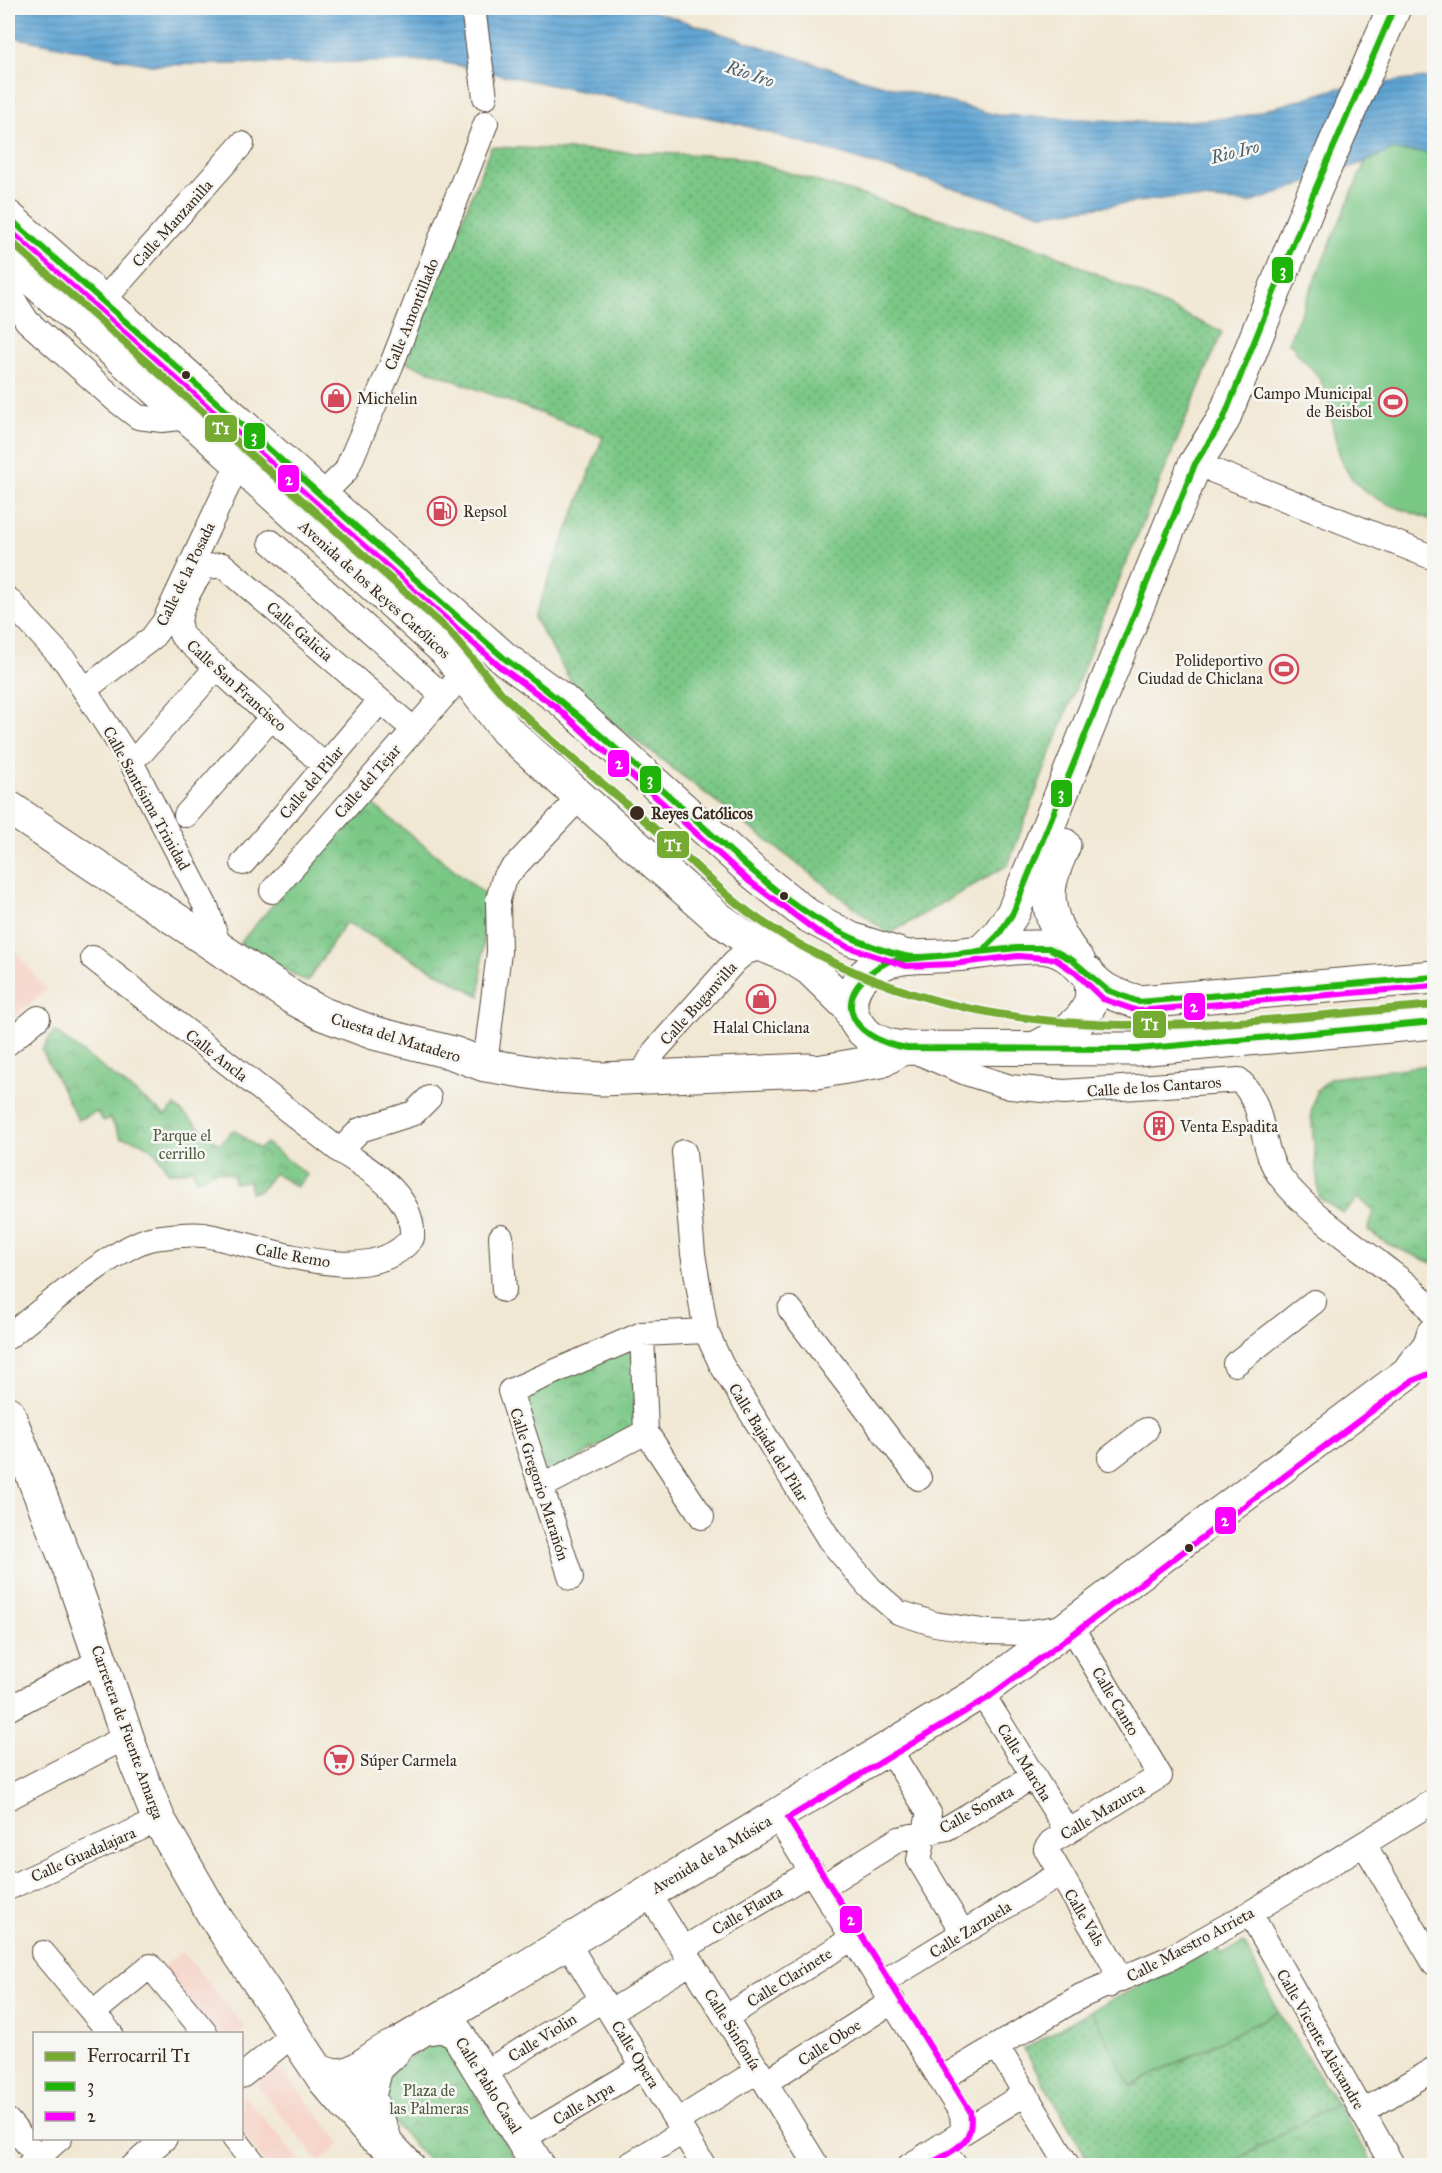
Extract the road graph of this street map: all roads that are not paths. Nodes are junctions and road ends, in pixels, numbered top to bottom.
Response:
1 (473, 8) edge
2 (1394, 8) edge
3 (484, 97) dead end
4 (486, 123) dead end
5 (242, 144) dead end
6 (8, 217) edge
7 (9, 260) edge
8 (103, 301) junction
9 (1223, 420) junction
10 (238, 464) junction
11 (1214, 471) junction
12 (322, 495) junction
13 (271, 542) dead end
14 (1434, 558) edge
15 (190, 592) joint
16 (8, 599) edge
17 (217, 667) junction
18 (453, 684) junction
19 (84, 690) junction
20 (380, 701) junction
21 (272, 717) junction
22 (412, 728) junction
23 (142, 752) dead end
24 (325, 766) junction
25 (580, 796) junction
26 (8, 807) edge
27 (186, 815) dead end
28 (243, 863) dead end
29 (272, 891) dead end
30 (768, 946) junction
31 (982, 951) junction
32 (220, 952) junction
33 (907, 957) junction
34 (93, 958) dead end
35 (1085, 970) junction
36 (1434, 976) edge
37 (852, 1012) junction
38 (38, 1018) dead end
39 (1434, 1022) edge
40 (8, 1043) edge
41 (905, 1048) junction
42 (1035, 1049) junction
43 (485, 1065) junction
44 (809, 1070) junction
45 (645, 1076) junction
46 (429, 1098) dead end
47 (339, 1151) junction
48 (684, 1152) dead end
49 (501, 1237) dead end
50 (504, 1290) dead end
51 (1314, 1302) dead end
52 (790, 1309) dead end
53 (706, 1331) junction
54 (642, 1334) junction
55 (8, 1337) edge
56 (1430, 1338) edge
57 (1235, 1364) dead end
58 (8, 1413) edge
59 (1146, 1430) dead end
60 (646, 1432) junction
61 (1110, 1458) dead end
62 (919, 1478) dead end
63 (541, 1487) junction
64 (702, 1517) dead end
65 (571, 1578) dead end
66 (1071, 1626) junction
67 (990, 1632) junction
68 (101, 1660) junction
69 (991, 1685) junction
70 (8, 1709) edge
71 (128, 1736) junction
72 (889, 1749) junction
73 (1034, 1776) junction
74 (1160, 1776) joint
75 (8, 1798) edge
76 (1434, 1801) edge
77 (776, 1815) junction
78 (159, 1820) junction
79 (1068, 1832) junction
80 (924, 1835) junction
81 (1364, 1844) junction
82 (1046, 1849) joint
83 (1059, 1874) junction
84 (817, 1879) junction
85 (8, 1888) edge
86 (648, 1893) junction
87 (1250, 1913) junction
88 (963, 1933) junction
89 (853, 1938) junction
90 (567, 1942) junction
91 (43, 1953) dead end
92 (688, 1955) junction
93 (1434, 1963) edge
94 (1108, 1986) junction
95 (887, 1992) junction
96 (606, 2006) junction
97 (93, 2013) junction
98 (726, 2017) junction
99 (427, 2028) junction
100 (109, 2032) edge
101 (204, 2032) edge
102 (294, 2034) junction
103 (397, 2045) junction
104 (997, 2046) junction
105 (643, 2067) junction
106 (1434, 2069) edge
107 (321, 2072) junction
108 (483, 2074) junction
109 (243, 2075) edge
110 (762, 2076) junction
111 (941, 2079) junction
112 (1026, 2094) junction
113 (1362, 2112) junction
114 (680, 2126) junction
115 (12, 2127) edge
116 (951, 2139) junction
117 (59, 2140) edge
118 (164, 2140) edge
119 (235, 2140) edge
120 (530, 2152) edge
121 (398, 2156) edge
122 (38, 2163) edge
123 (132, 2166) edge
124 (256, 2166) edge
125 (627, 2166) edge
126 (704, 2166) edge
127 (818, 2166) edge
128 (909, 2166) edge
129 (955, 2166) edge
130 (1068, 2166) edge
131 (1393, 2166) edge

1 - 3 street
2 - 9 main road
4 - 12 street, Calle Amontillado
5 - 8 street, Calle Manzanilla
6 - 8 main road, Avenida de los Reyes Católicos
7 - 10 main road, Avenida de los Reyes Católicos
8 - 12 main road, Avenida de los Reyes Católicos
9 - 11 main road
9 - 31 main road
10 - 18 main road, Avenida de los Reyes Católicos
10 - 19 street, Calle de la Posada
11 - 14 street
11 - 35 main road
12 - 33 main road, Avenida de los Reyes Católicos
13 - 18 street
15 - 17 street, Calle San Francisco
15 - 20 street, Calle Galicia
16 - 19 street, Calle Santísima Trinidad
17 - 21 street, Calle San Francisco
17 - 23 street
18 - 22 street, Calle del Tejar
18 - 25 main road, Avenida de los Reyes Católicos
19 - 32 street, Calle Santísima Trinidad
20 - 22 street, Calle Galicia
20 - 24 street, Calle del Pilar
21 - 24 street, Calle San Francisco
21 - 27 street
22 - 29 street, Calle del Tejar
24 - 28 street, Calle del Pilar
25 - 30 main road, Avenida de los Reyes Católicos
25 - 43 street
26 - 32 main road, Cuesta del Matadero
30 - 37 main road, Avenida de los Reyes Católicos
30 - 45 street, Calle Buganvilla
31 - 33 main road
31 - 35 main road
32 - 43 main road, Cuesta del Matadero
33 - 37 main road
34 - 47 street, Calle Ancla
35 - 36 main road
35 - 42 main road
37 - 41 main road, Avenida de los Reyes Católicos
37 - 44 main road
38 - 40 street
39 - 42 main road
41 - 42 main road
41 - 44 main road, Cuesta del Matadero
41 - 56 street, Calle de los Cantaros
43 - 45 main road, Cuesta del Matadero
44 - 45 main road, Cuesta del Matadero
46 - 47 street
47 - 55 street, Calle Remo
48 - 53 street, Calle Bajada del Pilar
49 - 50 street
51 - 57 street
52 - 62 street
53 - 54 street
53 - 67 street, Calle Bajada del Pilar
54 - 60 street
54 - 63 street, Calle Gregorio Marañón
56 - 66 main road, Avenida de la Música
58 - 68 main road, Carretera de Fuente Amarga
59 - 61 street
60 - 63 street
60 - 64 street
63 - 65 street, Calle Gregorio Marañón
66 - 67 street, Calle Bajada del Pilar
66 - 69 main road, Avenida de la Música
66 - 74 street, Calle Canto
67 - 69 street
68 - 70 street
68 - 71 main road, Carretera de Fuente Amarga
69 - 72 main road, Avenida de la Música
69 - 73 street, Calle Marcha
71 - 75 street
71 - 78 main road, Carretera de Fuente Amarga
72 - 77 main road, Avenida de la Música
72 - 80 street
73 - 79 street, Calle Marcha
73 - 80 street, Calle Sonata
74 - 79 street, Calle Mazurca
76 - 81 street, Calle Maestro Arrieta
77 - 84 street
77 - 86 main road, Avenida de la Música
78 - 85 street, Calle Guadalajara
78 - 102 main road, Carretera de Fuente Amarga
79 - 82 street, Calle Mazurca
80 - 84 street, Calle Sonata
80 - 88 street
81 - 87 street, Calle Maestro Arrieta
81 - 93 street
82 - 83 street, Calle Vals
83 - 88 street, Calle Zarzuela
83 - 94 street, Calle Vals
84 - 89 street
84 - 92 street, Calle Flauta
86 - 90 main road, Avenida de la Música
86 - 92 street, Calle Sinfonía
87 - 94 street, Calle Maestro Arrieta
87 - 113 street, Calle Vicente Aleixandre
88 - 95 street, Calle Zarzuela
89 - 95 street
89 - 98 street, Calle Clarinete
90 - 96 street, Calle Opera
90 - 99 main road, Avenida de la Música
91 - 97 street
92 - 96 street, Calle Flauta
92 - 98 street, Calle Sinfonía
94 - 104 street, Calle Maestro Arrieta
95 - 110 street, Calle Oboe
95 - 111 street
96 - 105 street, Calle Opera
96 - 108 street, Calle Violin
97 - 100 street
97 - 101 street
98 - 110 street, Calle Sinfonía
99 - 103 main road, Avenida de la Música
99 - 108 main road, Calle Pablo Casal
102 - 107 main road, Carretera de Fuente Amarga
102 - 109 street
103 - 107 main road, Avenida de la Música
103 - 121 main road
104 - 111 street, Calle Maestro Arrieta
104 - 112 street
105 - 114 street, Calle Opera
105 - 120 street, Calle Arpa
106 - 113 street
107 - 121 main road, Carretera de Fuente Amarga
108 - 120 main road, Calle Pablo Casal
110 - 114 street, Calle Oboe
110 - 127 street, Calle Sinfonía
111 - 116 street
112 - 116 street
112 - 130 street
113 - 131 street, Calle Vicente Aleixandre
114 - 125 street, Calle Oboe
114 - 126 street, Calle Opera
115 - 122 street
116 - 128 street
116 - 129 street
117 - 122 street
118 - 123 street
119 - 124 street

